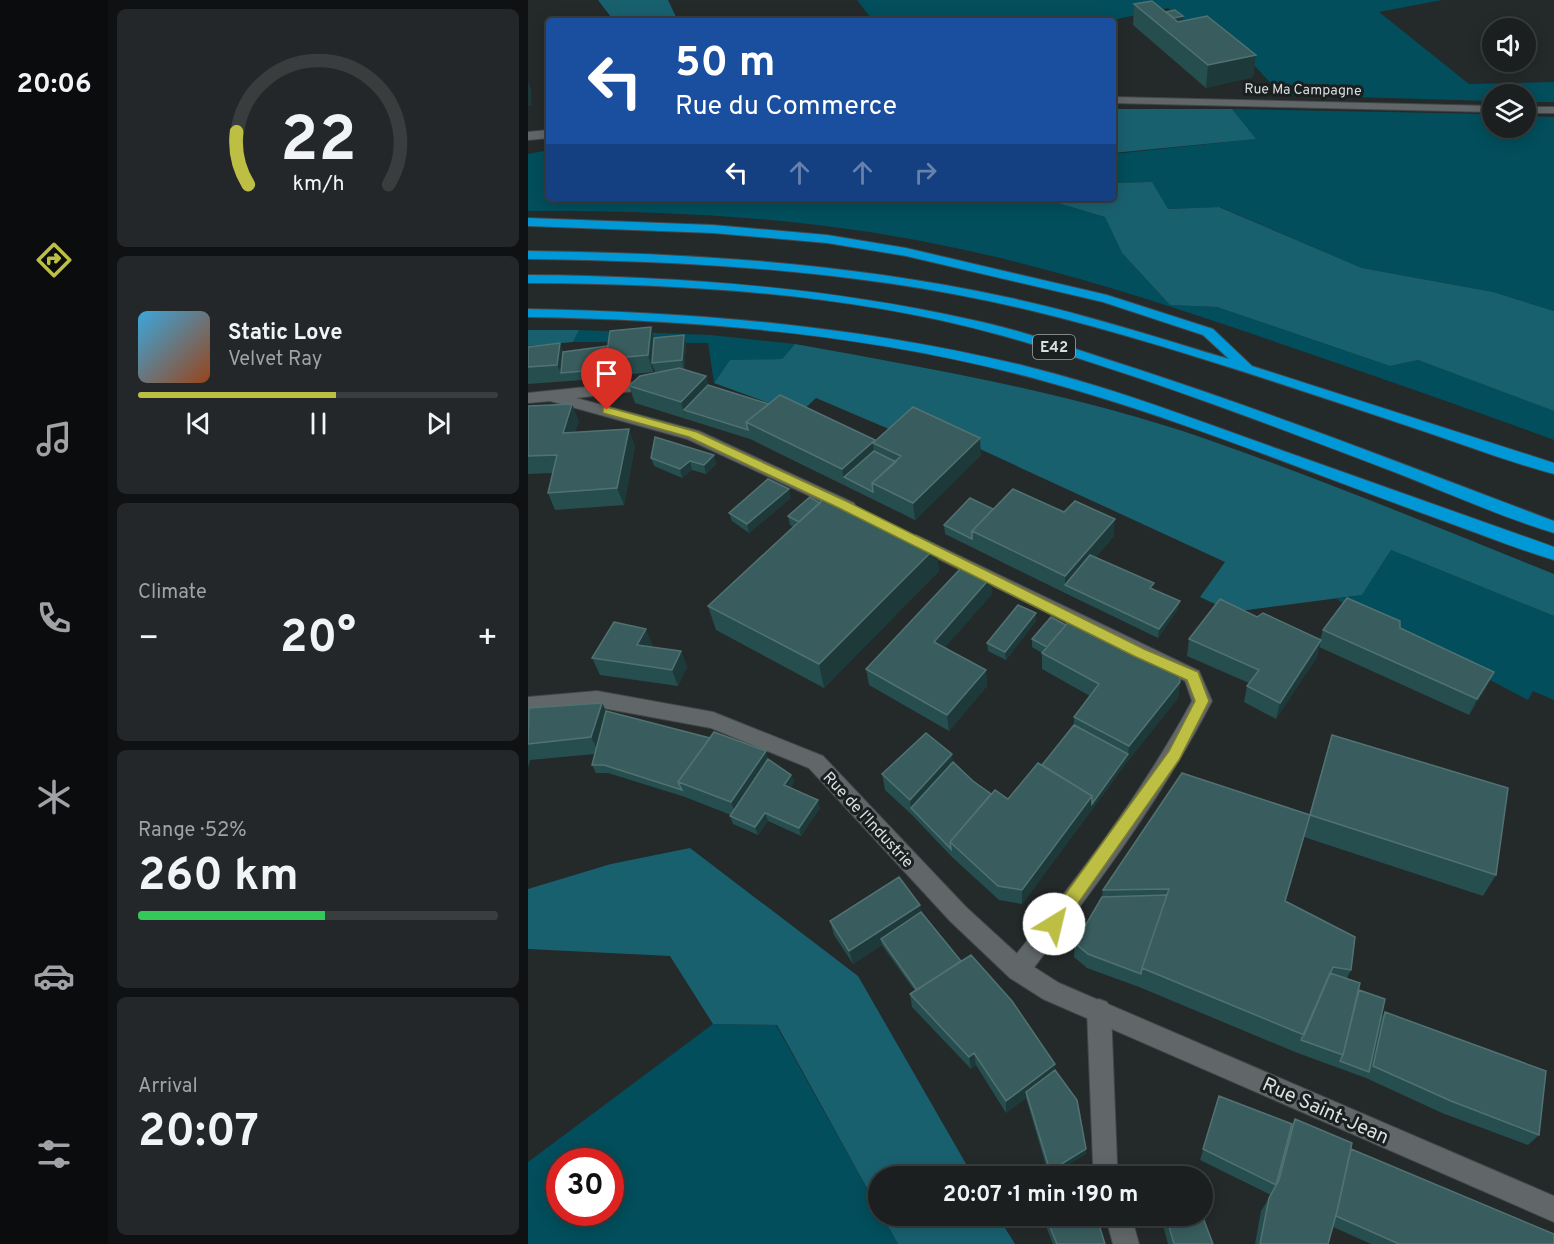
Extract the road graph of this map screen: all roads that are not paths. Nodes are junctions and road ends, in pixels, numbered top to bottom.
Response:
1 (1116, 100) edge
2 (1482, 109) edge
3 (1536, 110) edge
4 (1554, 110) edge
5 (546, 134) edge
6 (528, 136) edge
7 (528, 222) edge
8 (528, 255) edge
9 (528, 279) edge
10 (528, 313) edge
11 (1251, 370) junction
12 (673, 382) edge
13 (550, 396) junction
14 (528, 398) edge
15 (1554, 469) edge
16 (863, 515) edge
17 (1554, 527) edge
18 (895, 531) edge
19 (1554, 554) edge
20 (528, 705) edge
21 (1018, 970) junction
22 (1099, 1010) junction
23 (1106, 1166) edge
24 (1554, 1209) edge
25 (1121, 1226) edge
26 (1126, 1244) edge

1 - 2 street, Rue Ma Campagne
3 - 4 street
5 - 6 street
7 - 11 highway
8 - 11 highway, E42
9 - 17 highway, E42
10 - 19 highway
11 - 15 highway, E42
12 - 13 street
13 - 14 street
13 - 16 street
18 - 21 street
20 - 21 street, Rue de l'Industrie
21 - 22 street, Rue de l'Industrie
22 - 23 street
22 - 24 street, Rue Saint-Jean
25 - 26 street

